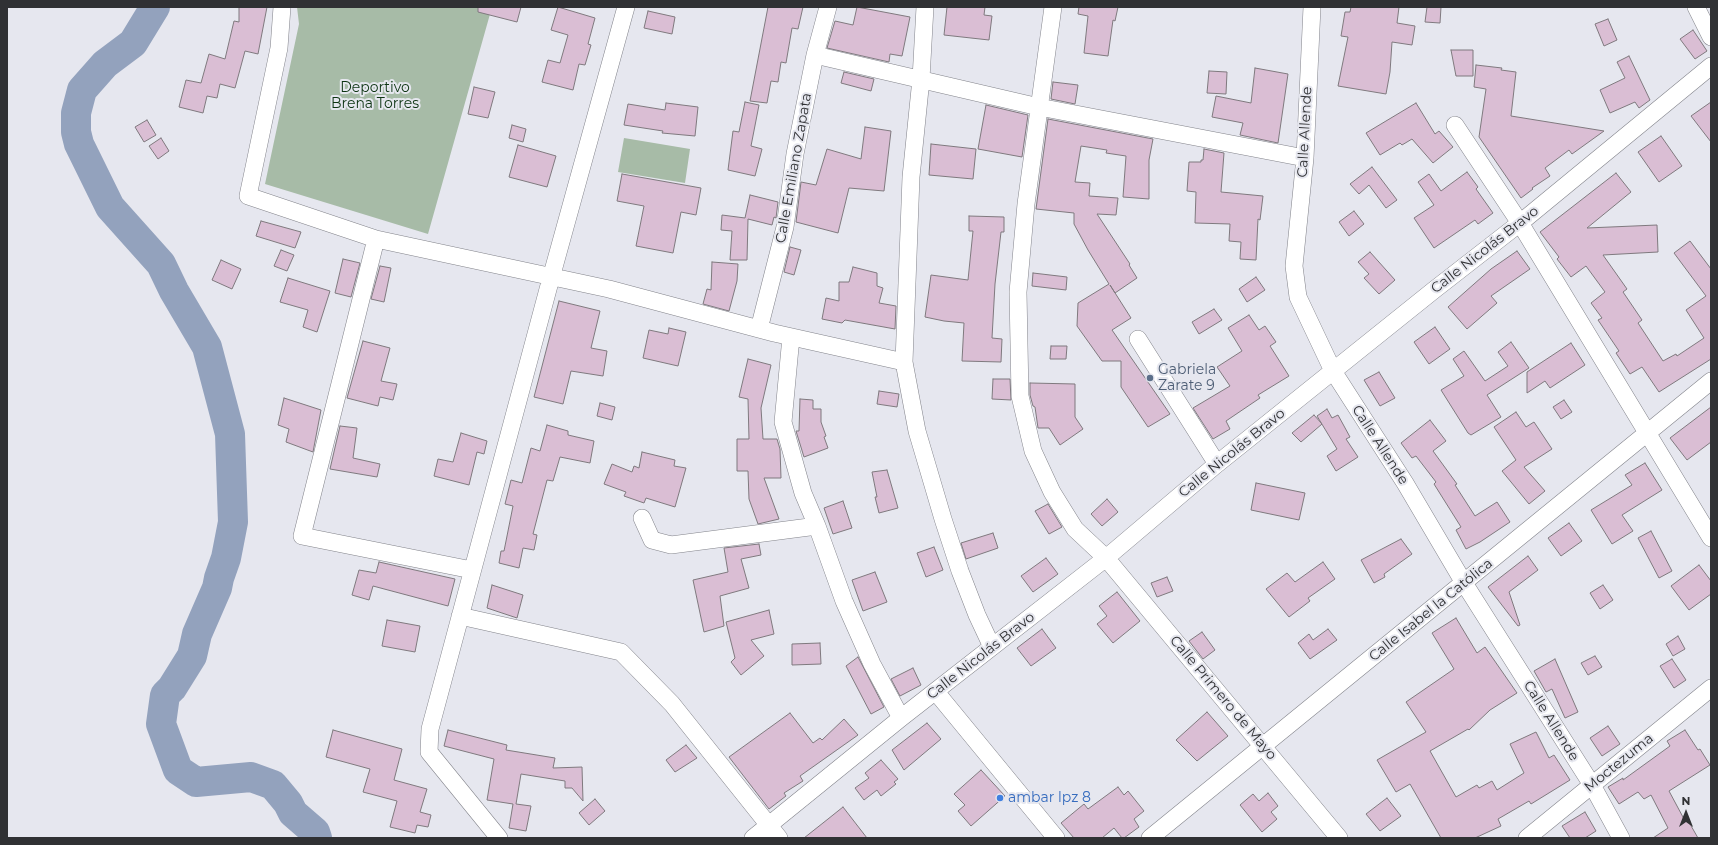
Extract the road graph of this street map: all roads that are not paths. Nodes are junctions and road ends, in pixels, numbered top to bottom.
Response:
1 (282, 7) edge
2 (626, 7) edge
3 (828, 7) edge
4 (925, 7) edge
5 (1053, 7) edge
6 (1312, 7) edge
7 (1696, 7) edge
8 (1711, 37) edge
9 (814, 55) junction
10 (1711, 66) edge
11 (921, 79) junction
12 (1039, 107) junction
13 (1455, 125) dead end
14 (1305, 158) junction
15 (1520, 223) junction
16 (376, 239) junction
17 (551, 278) junction
18 (759, 329) junction
19 (792, 337) junction
20 (1138, 338) dead end
21 (904, 362) junction
22 (1333, 371) junction
23 (1711, 381) edge
24 (1646, 433) junction
25 (1217, 464) junction
26 (642, 518) dead end
27 (817, 526) junction
28 (1711, 538) edge
29 (1106, 558) junction
30 (472, 570) junction
31 (1464, 582) junction
32 (460, 616) junction
33 (992, 647) junction
34 (1711, 688) edge
35 (936, 692) junction
36 (901, 718) junction
37 (1264, 746) junction
38 (1592, 785) junction
39 (774, 832) edge
40 (499, 838) edge
41 (753, 838) edge
42 (1056, 838) edge
43 (1150, 838) edge
44 (1339, 838) edge
45 (1527, 838) edge
46 (1621, 838) edge

1 - 16 street
2 - 17 street
3 - 9 street, Calle Emiliano Zapata
4 - 11 street
5 - 12 street, Calle Primero de Mayo
6 - 14 street, Calle Allende
7 - 8 street
9 - 11 street
9 - 18 street, Calle Emiliano Zapata
10 - 15 street, Calle Nicolás Bravo
11 - 12 street
11 - 21 street
12 - 14 street
12 - 29 street, Calle Primero de Mayo
13 - 15 street
14 - 22 street, Calle Allende
15 - 22 street, Calle Nicolás Bravo
15 - 24 street
16 - 17 street
16 - 30 street
17 - 18 street
17 - 30 street
18 - 19 street
19 - 21 street
19 - 27 street
20 - 25 street
21 - 33 street
22 - 25 street, Calle Nicolás Bravo
22 - 31 street, Calle Allende
23 - 24 street, Calle Isabel la Católica
24 - 28 street
24 - 31 street, Calle Isabel la Católica
25 - 29 street, Calle Nicolás Bravo
26 - 27 street
27 - 36 street
29 - 33 street, Calle Nicolás Bravo
29 - 37 street, Calle Primero de Mayo
30 - 32 street
31 - 37 street, Calle Isabel la Católica
31 - 38 street, Calle Allende
32 - 39 street
32 - 40 street
33 - 35 street, Calle Nicolás Bravo
34 - 38 street, Moctezuma
35 - 36 street, Calle Nicolás Bravo
35 - 42 street
36 - 39 street, Calle Nicolás Bravo
37 - 43 street, Calle Isabel la Católica
37 - 44 street, Calle Primero de Mayo
38 - 45 street, Moctezuma
38 - 46 street, Calle Allende
39 - 41 street, Calle Nicolás Bravo

